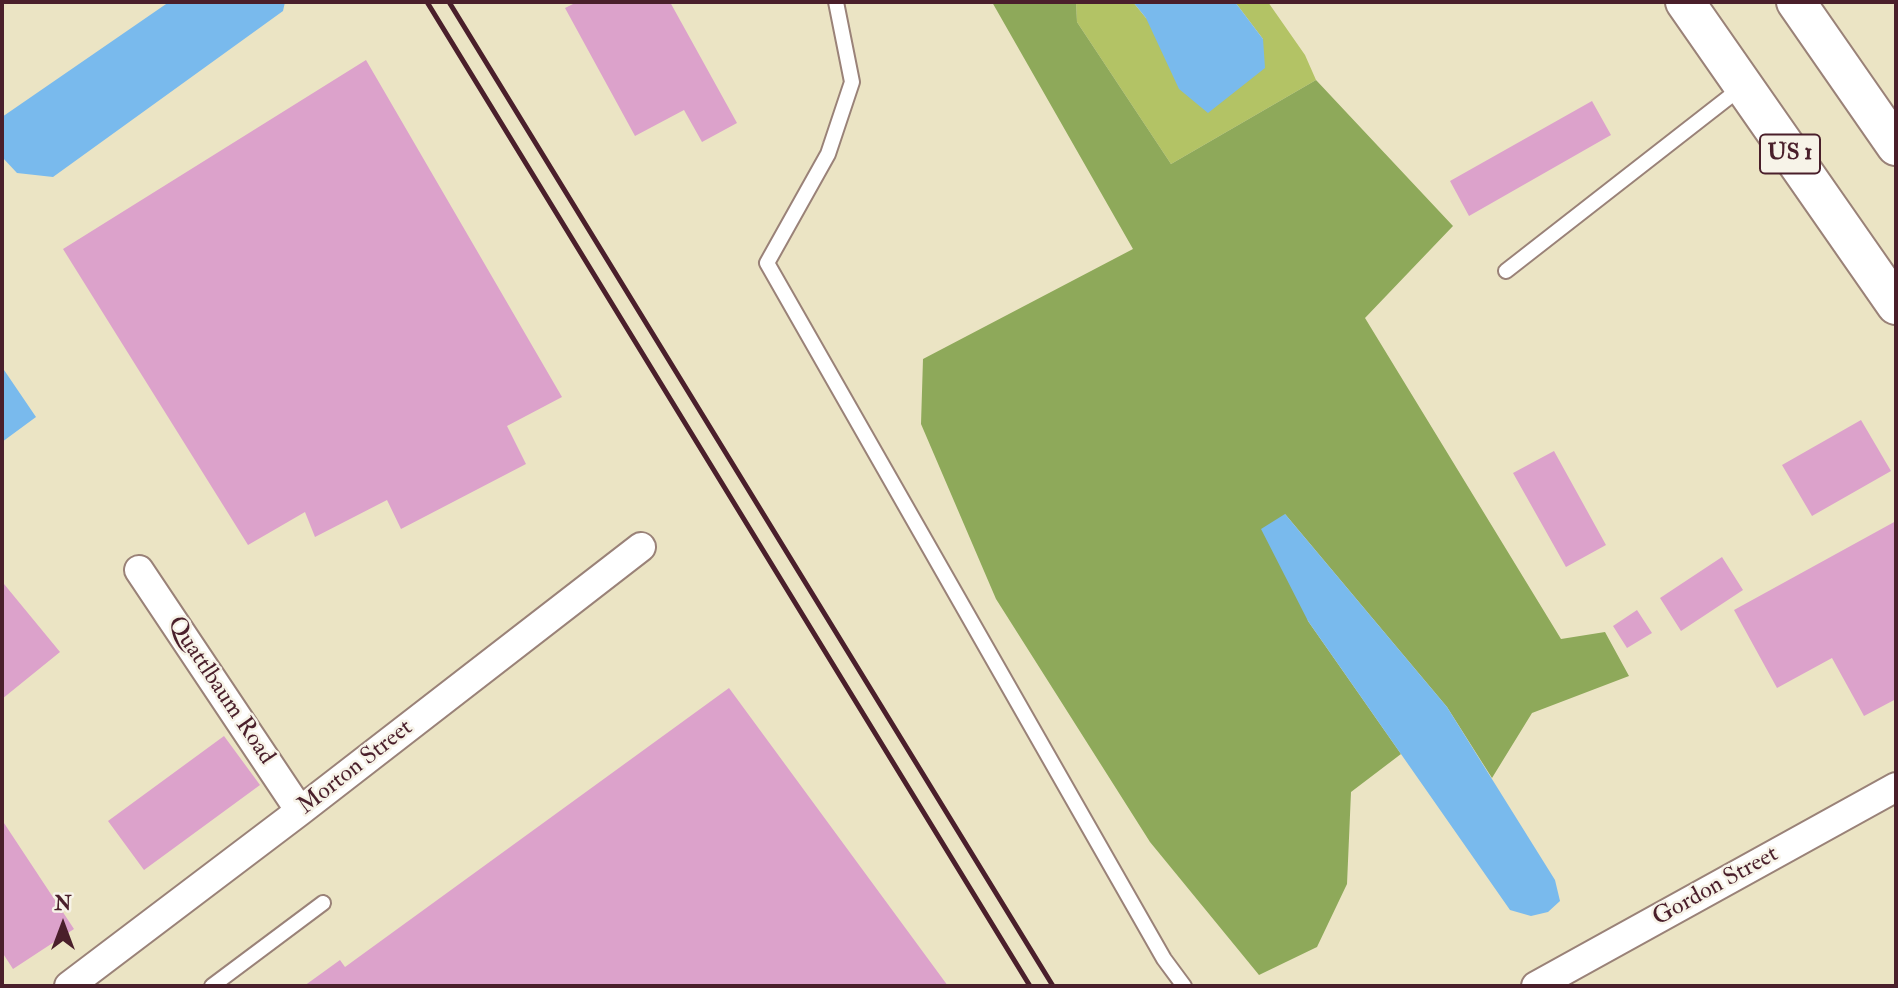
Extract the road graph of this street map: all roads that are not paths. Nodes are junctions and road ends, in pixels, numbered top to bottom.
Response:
1 (836, 2) edge
2 (1685, 2) edge
3 (1796, 2) edge
4 (1743, 86) junction
5 (1896, 146) edge
6 (1506, 271) dead end
7 (1896, 305) edge
8 (641, 547) dead end
9 (139, 570) dead end
10 (1896, 787) edge
11 (300, 811) junction
12 (323, 903) dead end
13 (69, 986) edge
14 (212, 986) edge
15 (1184, 986) edge
16 (1536, 986) edge

1 - 15 lane
2 - 4 main road, US 1
3 - 5 main road
4 - 6 lane
4 - 7 main road, US 1
8 - 11 street, Morton Street
9 - 11 street, Quattlbaum Road
10 - 16 street, Gordon Street
11 - 13 street, Morton Street
12 - 14 lane

